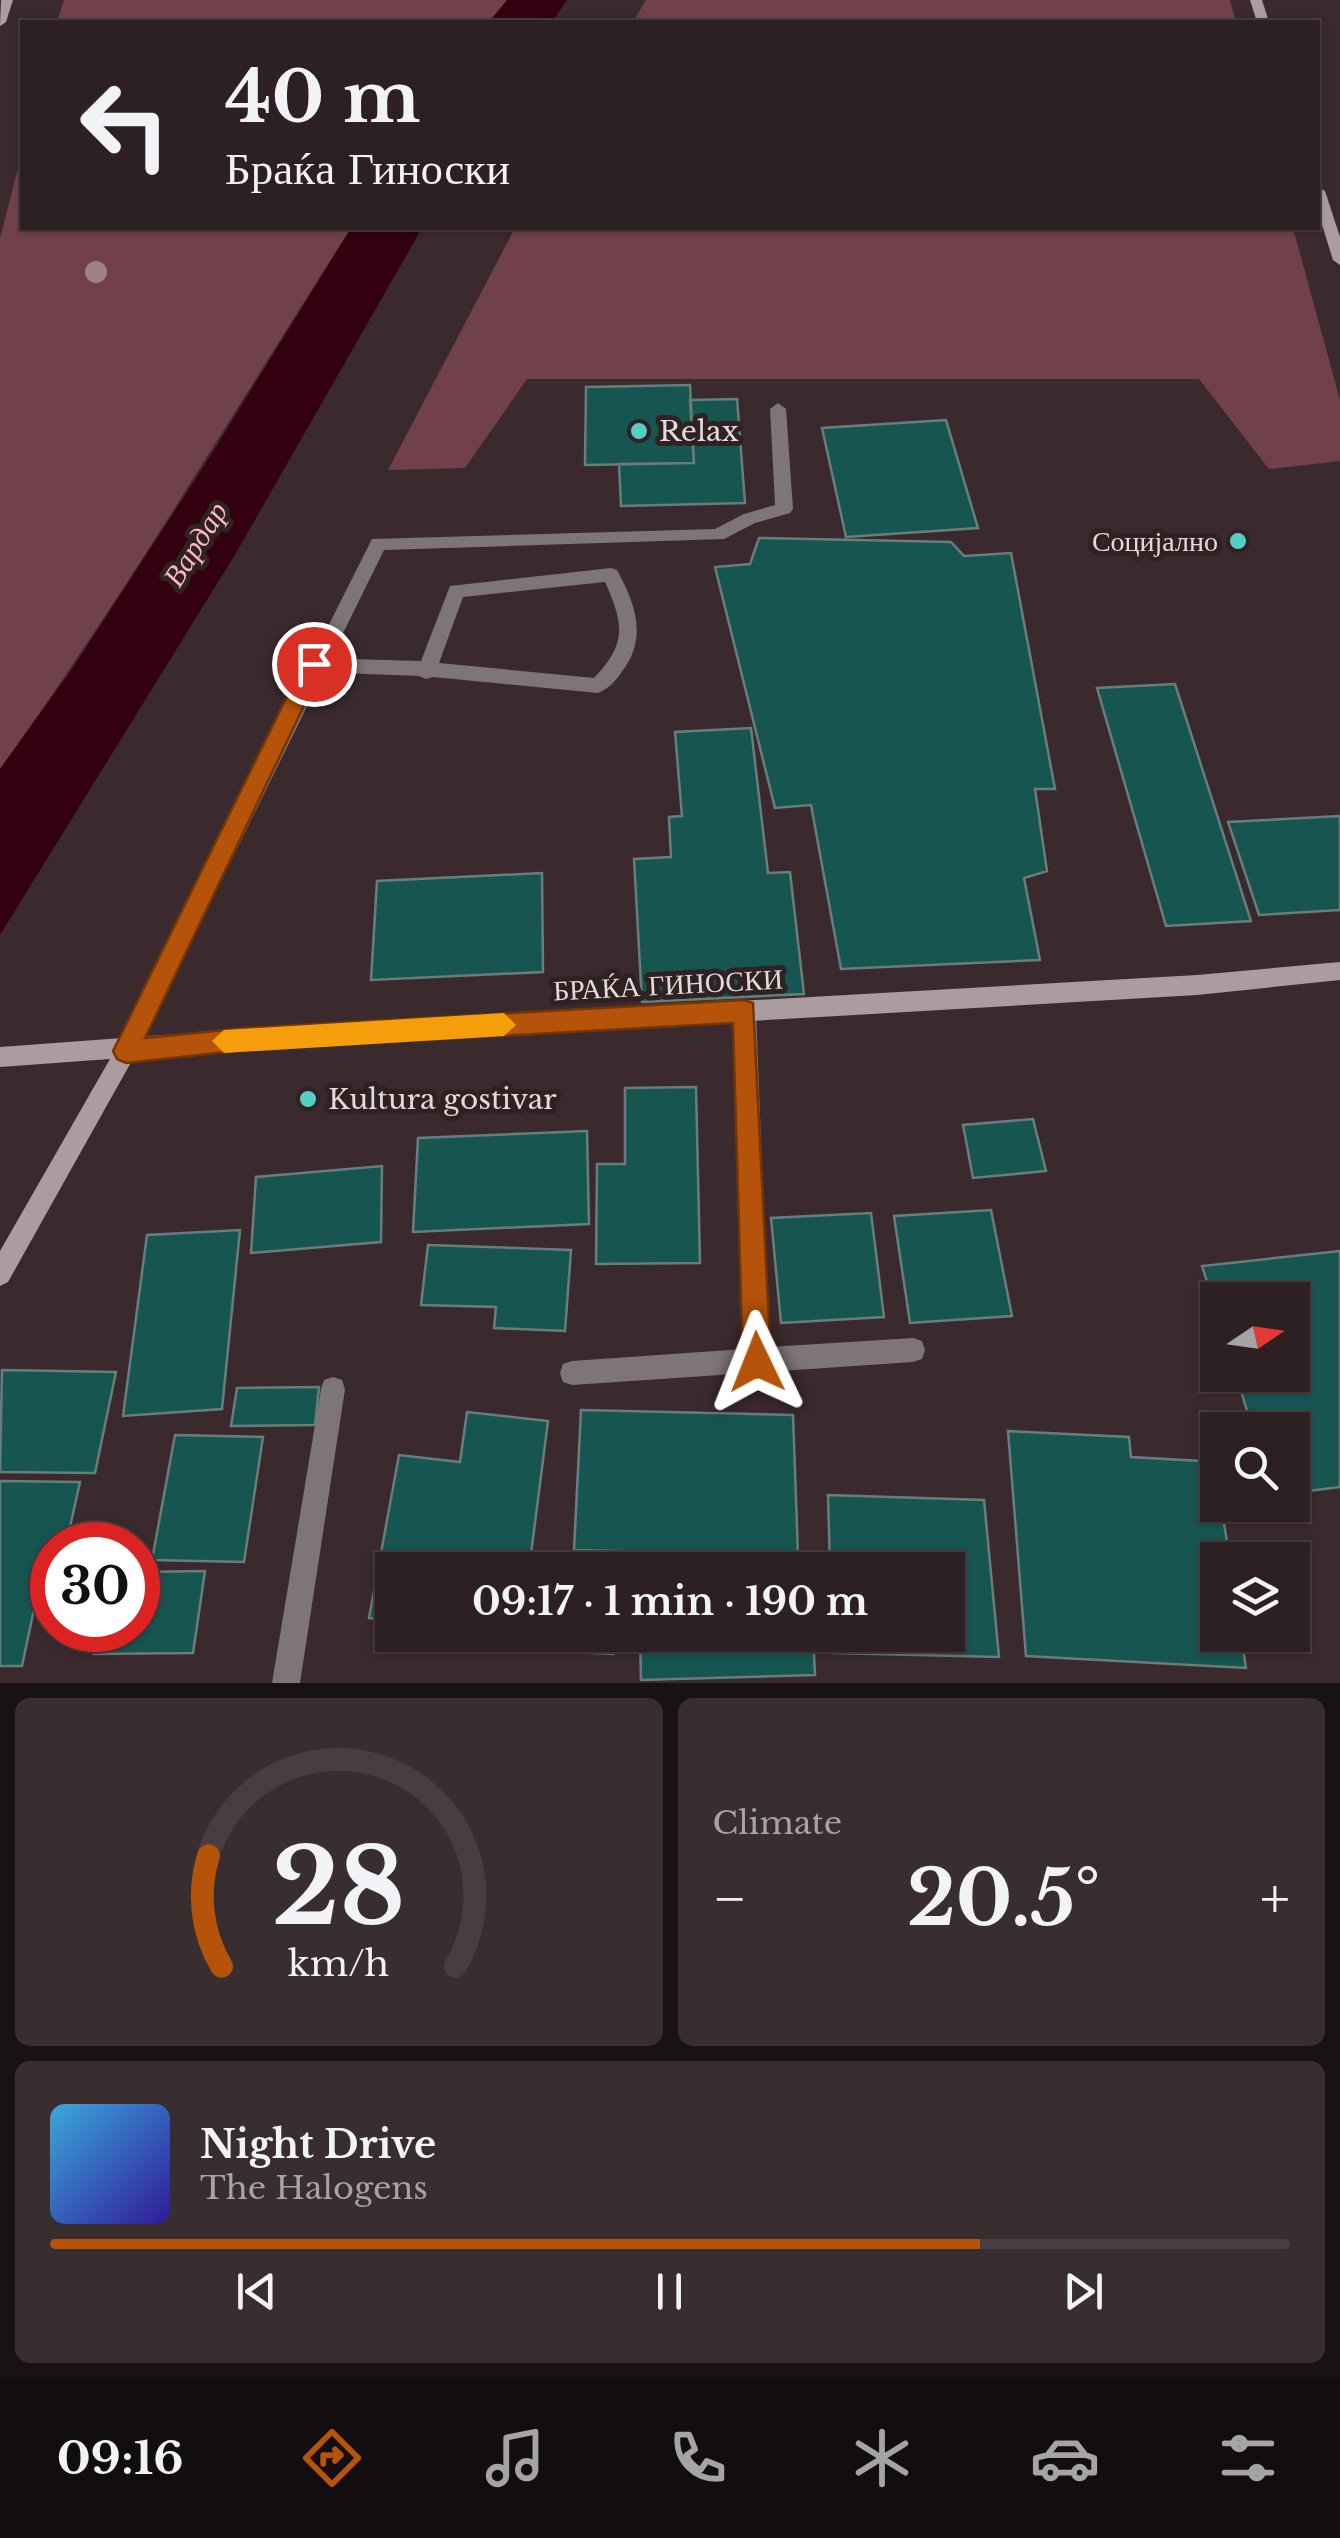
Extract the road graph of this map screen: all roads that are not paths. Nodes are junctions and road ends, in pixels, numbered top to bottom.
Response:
1 (7, 0) edge
2 (0, 22) edge
3 (1320, 197) edge
4 (1340, 260) edge
5 (778, 408) dead end
6 (314, 664) junction
7 (426, 672) junction
8 (1340, 972) edge
9 (744, 1011) junction
10 (126, 1051) junction
11 (0, 1057) edge
12 (0, 1274) edge
13 (913, 1350) dead end
14 (757, 1362) junction
15 (572, 1374) dead end
16 (333, 1389) dead end
17 (286, 1683) edge

1 - 2 street
3 - 4 street
5 - 6 street
6 - 7 street
6 - 10 street
7 - 7 street
8 - 9 street, БРАЌА ГИНОСКИ
9 - 10 street, БРАЌА ГИНОСКИ
9 - 14 street
10 - 11 street, БРАЌА ГИНОСКИ
10 - 12 street
13 - 14 street
14 - 15 street
16 - 17 street

